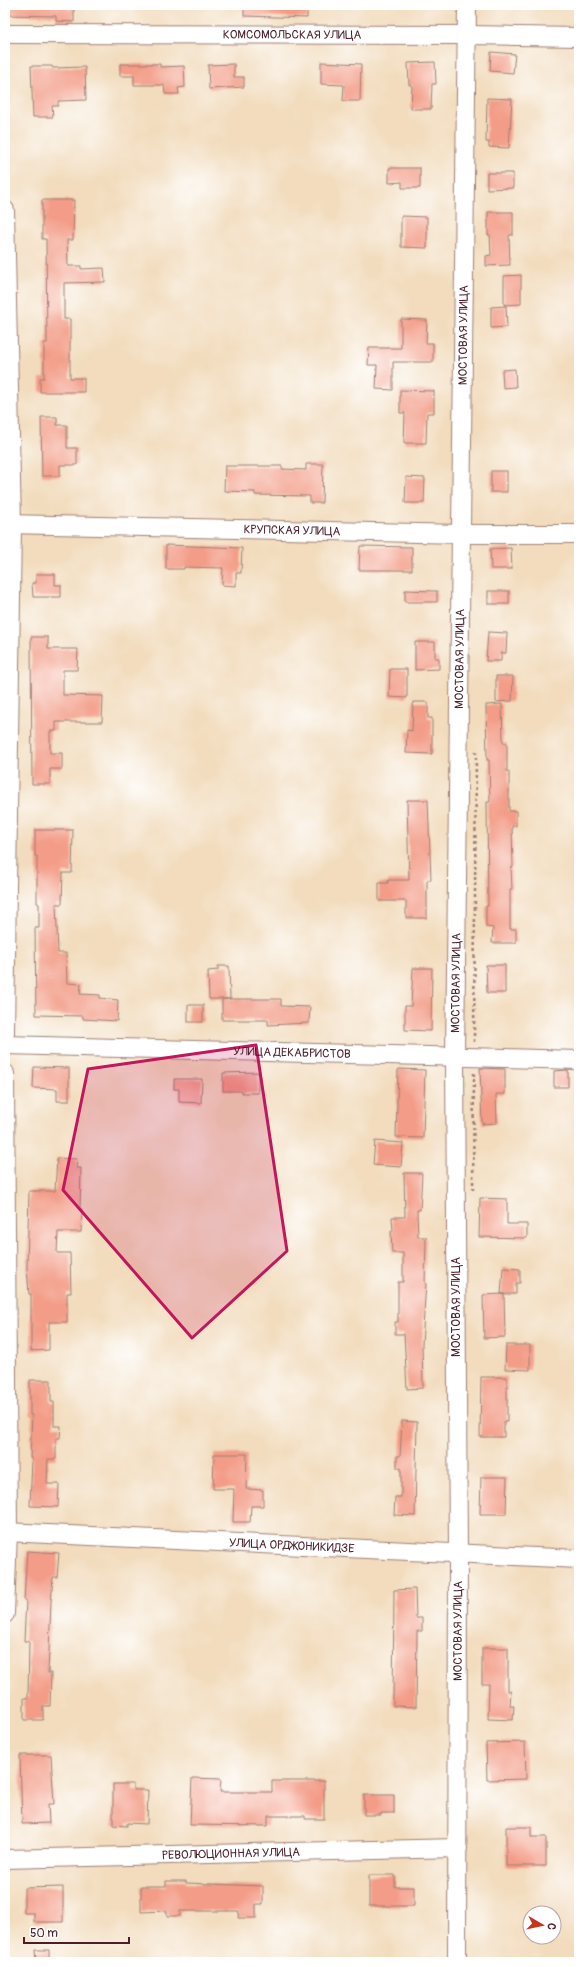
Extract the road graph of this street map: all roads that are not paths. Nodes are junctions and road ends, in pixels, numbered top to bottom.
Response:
1 (468, 5) edge
2 (5, 34) edge
3 (467, 35) junction
4 (579, 37) edge
5 (5, 210) edge
6 (9, 524) edge
7 (462, 534) junction
8 (579, 534) edge
9 (5, 1033) edge
10 (5, 1045) edge
11 (455, 1056) junction
12 (579, 1060) edge
13 (5, 1073) edge
14 (6, 1532) edge
15 (458, 1554) junction
16 (579, 1559) edge
17 (5, 1614) edge
18 (458, 1848) junction
19 (5, 1859) edge
20 (457, 1962) edge

1 - 3 street, МОСТОВАЯ УЛИЦА
2 - 3 street, КОМСОМОЛЬСКАЯ УЛИЦА
3 - 4 street, КОМСОМОЛЬСКАЯ УЛИЦА
3 - 7 street, МОСТОВАЯ УЛИЦА
5 - 6 street
6 - 7 street, КРУПСКАЯ УЛИЦА
6 - 9 street
7 - 8 street, КРУПСКАЯ УЛИЦА
7 - 11 street, МОСТОВАЯ УЛИЦА
10 - 11 street, УЛИЦА ДЕКАБРИСТОВ
11 - 12 street, УЛИЦА ДЕКАБРИСТОВ
11 - 15 street, МОСТОВАЯ УЛИЦА
13 - 14 street
14 - 15 street, УЛИЦА ОРДЖОНИКИДЗЕ
14 - 17 street
15 - 16 street, УЛИЦА ОРДЖОНИКИДЗЕ
15 - 18 street, МОСТОВАЯ УЛИЦА
18 - 19 street, РЕВОЛЮЦИОННАЯ УЛИЦА
18 - 20 street, МОСТОВАЯ УЛИЦА

